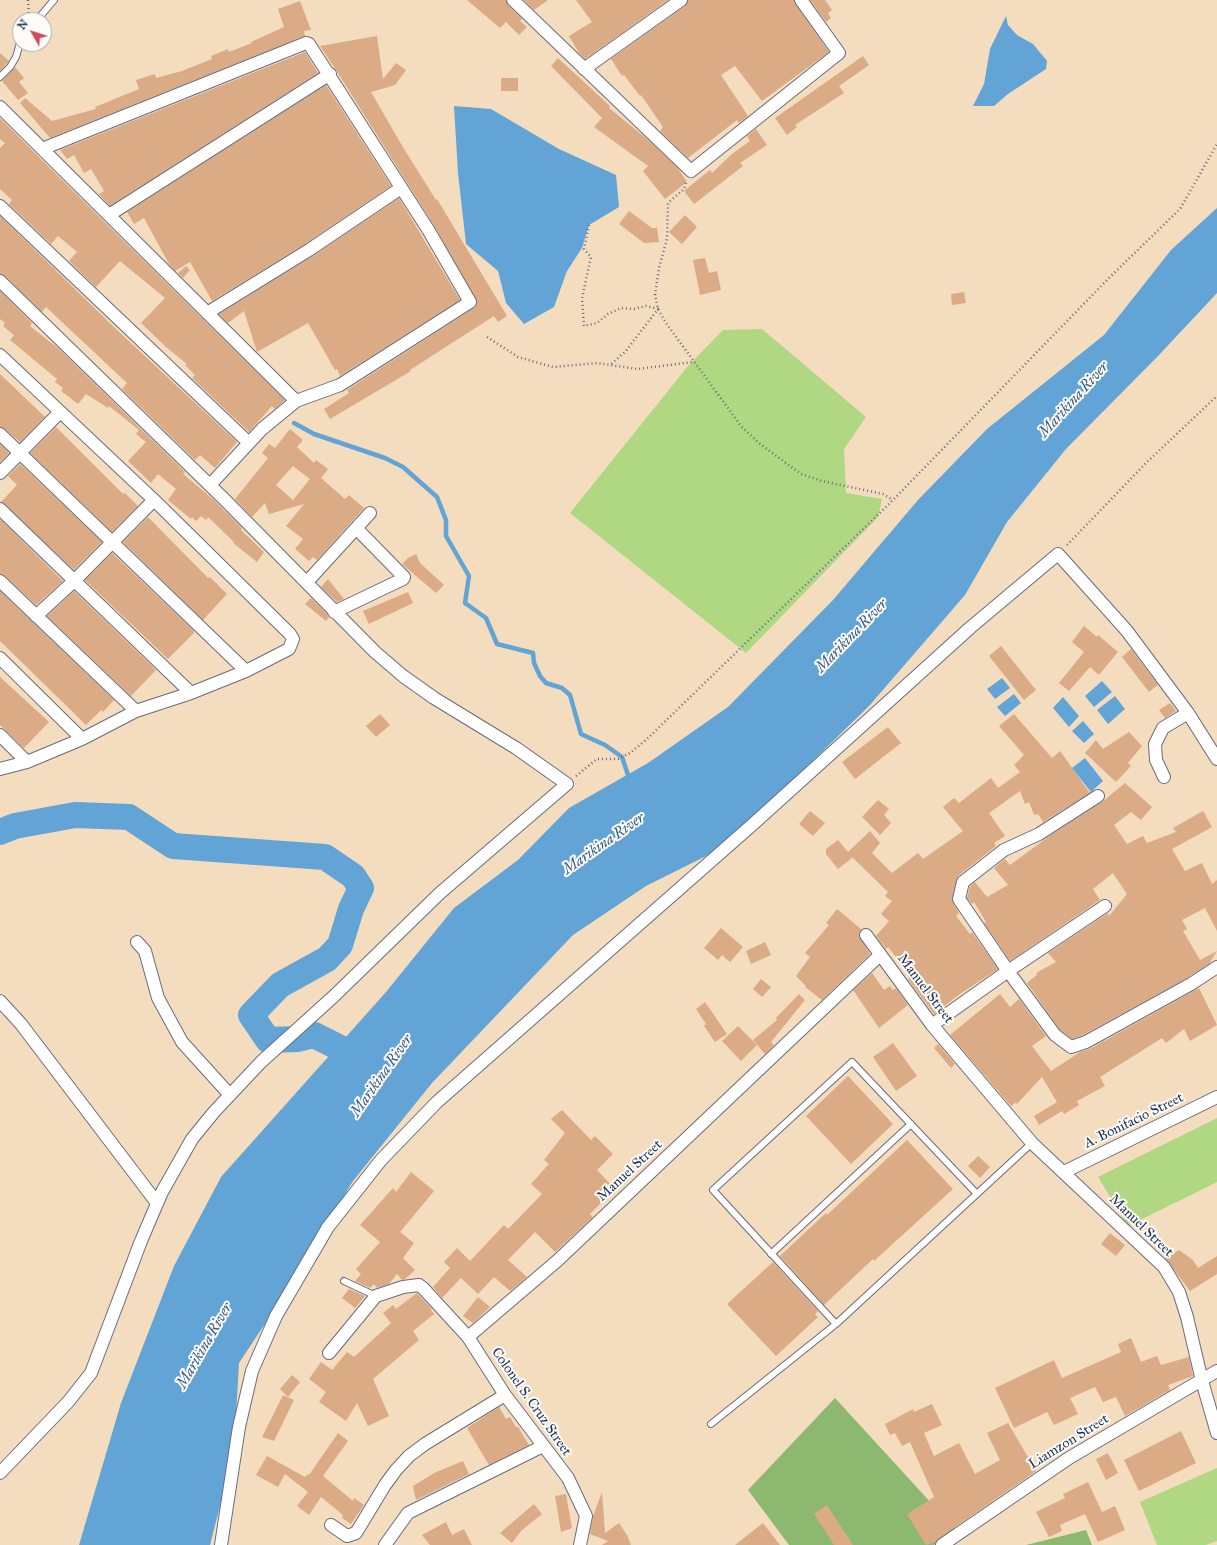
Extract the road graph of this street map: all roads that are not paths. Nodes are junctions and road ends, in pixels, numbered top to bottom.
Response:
1 (54, 0) edge
2 (513, 0) edge
3 (681, 0) edge
4 (801, 0) edge
5 (43, 12) edge
6 (17, 52) edge
7 (584, 69) junction
8 (330, 74) junction
9 (0, 77) edge
10 (0, 107) edge
11 (42, 149) junction
12 (400, 188) junction
13 (0, 206) edge
14 (109, 215) junction
15 (0, 281) edge
16 (206, 313) junction
17 (0, 355) edge
18 (296, 401) junction
19 (60, 412) junction
20 (0, 434) edge
21 (249, 443) junction
22 (20, 454) junction
23 (0, 473) edge
24 (210, 485) junction
25 (154, 500) junction
26 (0, 509) edge
27 (370, 513) dead end
28 (357, 529) junction
29 (112, 542) junction
30 (0, 581) edge
31 (74, 581) junction
32 (307, 582) junction
33 (334, 612) junction
34 (36, 616) junction
35 (0, 658) edge
36 (246, 671) junction
37 (191, 693) junction
38 (136, 711) junction
39 (1188, 713) junction
40 (0, 735) edge
41 (82, 739) junction
42 (1217, 759) edge
43 (27, 762) junction
44 (0, 769) edge
45 (1164, 777) dead end
46 (1098, 796) dead end
47 (1105, 906) dead end
48 (866, 935) dead end
49 (137, 942) dead end
50 (880, 955) junction
51 (1217, 967) edge
52 (1008, 971) junction
53 (0, 1001) edge
54 (932, 1025) junction
55 (230, 1095) junction
56 (1217, 1097) edge
57 (911, 1124) junction
58 (1032, 1142) junction
59 (1064, 1172) junction
60 (977, 1194) junction
61 (157, 1203) junction
62 (771, 1254) junction
63 (344, 1281) dead end
64 (376, 1296) junction
65 (836, 1324) junction
66 (468, 1337) junction
67 (329, 1353) dead end
68 (1217, 1372) edge
69 (1202, 1381) junction
70 (505, 1395) junction
71 (710, 1424) dead end
72 (1217, 1433) edge
73 (543, 1446) junction
74 (0, 1472) edge
75 (331, 1524) dead end
76 (221, 1545) edge
77 (385, 1545) edge
78 (580, 1545) edge
79 (942, 1545) edge

1 - 5 lane
2 - 7 street
3 - 7 street
4 - 7 street
6 - 9 lane
8 - 11 street
8 - 12 street
8 - 14 street
10 - 11 street
11 - 14 street
12 - 16 street
12 - 18 street
13 - 21 street
14 - 16 street
15 - 24 street
16 - 18 street
17 - 19 street
18 - 21 street
19 - 22 street
19 - 25 street
20 - 22 street
21 - 24 street
22 - 23 street
22 - 29 street
24 - 32 street
25 - 29 street
25 - 36 street
26 - 31 street
27 - 28 street
28 - 32 street
28 - 33 street
29 - 31 street
29 - 36 street
30 - 34 street
31 - 34 street
31 - 37 street
32 - 33 street
33 - 55 street
34 - 38 street
35 - 41 street
36 - 37 street
37 - 38 street
38 - 41 street
39 - 42 street
39 - 45 street
39 - 76 street
40 - 43 street
41 - 43 street
43 - 44 street
46 - 52 street
47 - 52 street
48 - 50 street
49 - 55 street
50 - 54 street, Manuel Street
50 - 66 street, Manuel Street
51 - 52 street
52 - 54 street
53 - 61 street
54 - 58 street, Manuel Street
55 - 61 street
56 - 59 street, A. Bonifacio Street
57 - 60 lane
57 - 62 lane
57 - 62 lane
58 - 59 street, Manuel Street
58 - 60 lane
59 - 69 street, Manuel Street
60 - 65 lane
61 - 74 street
62 - 65 lane
63 - 64 lane
64 - 66 street, Colonel S. Cruz Street
64 - 67 street
65 - 71 lane
66 - 70 street, Colonel S. Cruz Street
68 - 69 street, Liamzon Street
69 - 72 street, Manuel Street
69 - 79 street, Liamzon Street
70 - 73 street, Colonel S. Cruz Street
70 - 75 street
73 - 77 street
73 - 78 street, Colonel S. Cruz Street

